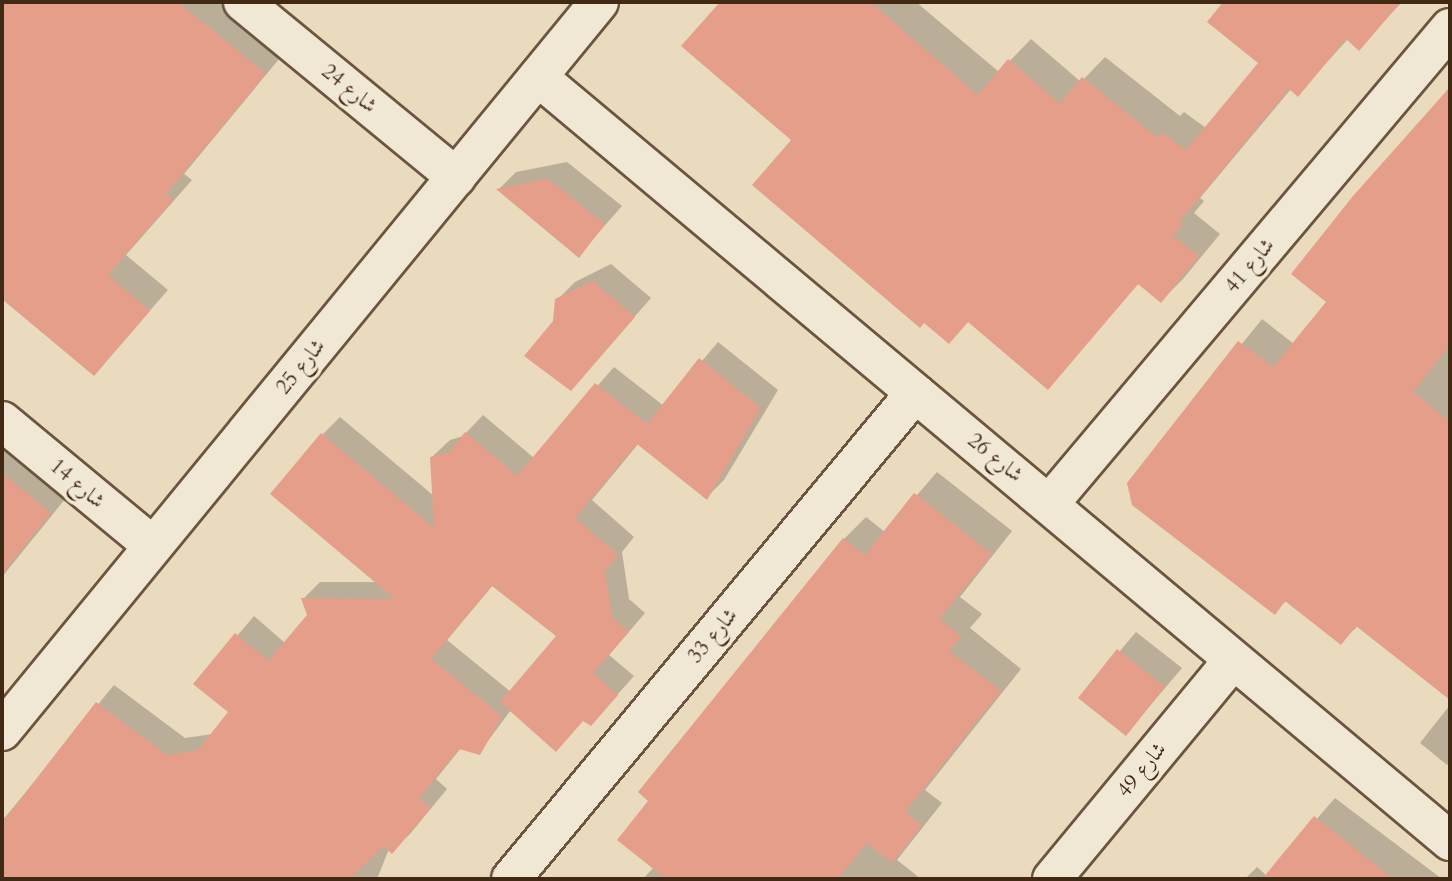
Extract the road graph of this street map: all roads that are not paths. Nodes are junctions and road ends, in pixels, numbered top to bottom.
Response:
1 (243, 2) edge
2 (599, 2) edge
3 (1450, 27) edge
4 (538, 77) junction
5 (456, 177) junction
6 (915, 393) junction
7 (2, 421) edge
8 (1050, 503) junction
9 (153, 546) junction
10 (1233, 660) junction
11 (2, 732) edge
12 (1448, 835) edge
13 (511, 879) edge
14 (1052, 879) edge

1 - 5 street, شارع 24
2 - 4 street, شارع 25
3 - 8 street, شارع 41
4 - 5 street, شارع 25
4 - 6 street, شارع 26
5 - 9 street, شارع 25
6 - 8 street, شارع 26
6 - 13 street, شارع 33
7 - 9 street, شارع 14
8 - 10 street, شارع 26
9 - 11 street, شارع 25
10 - 12 street, شارع 26
10 - 14 street, شارع 49

